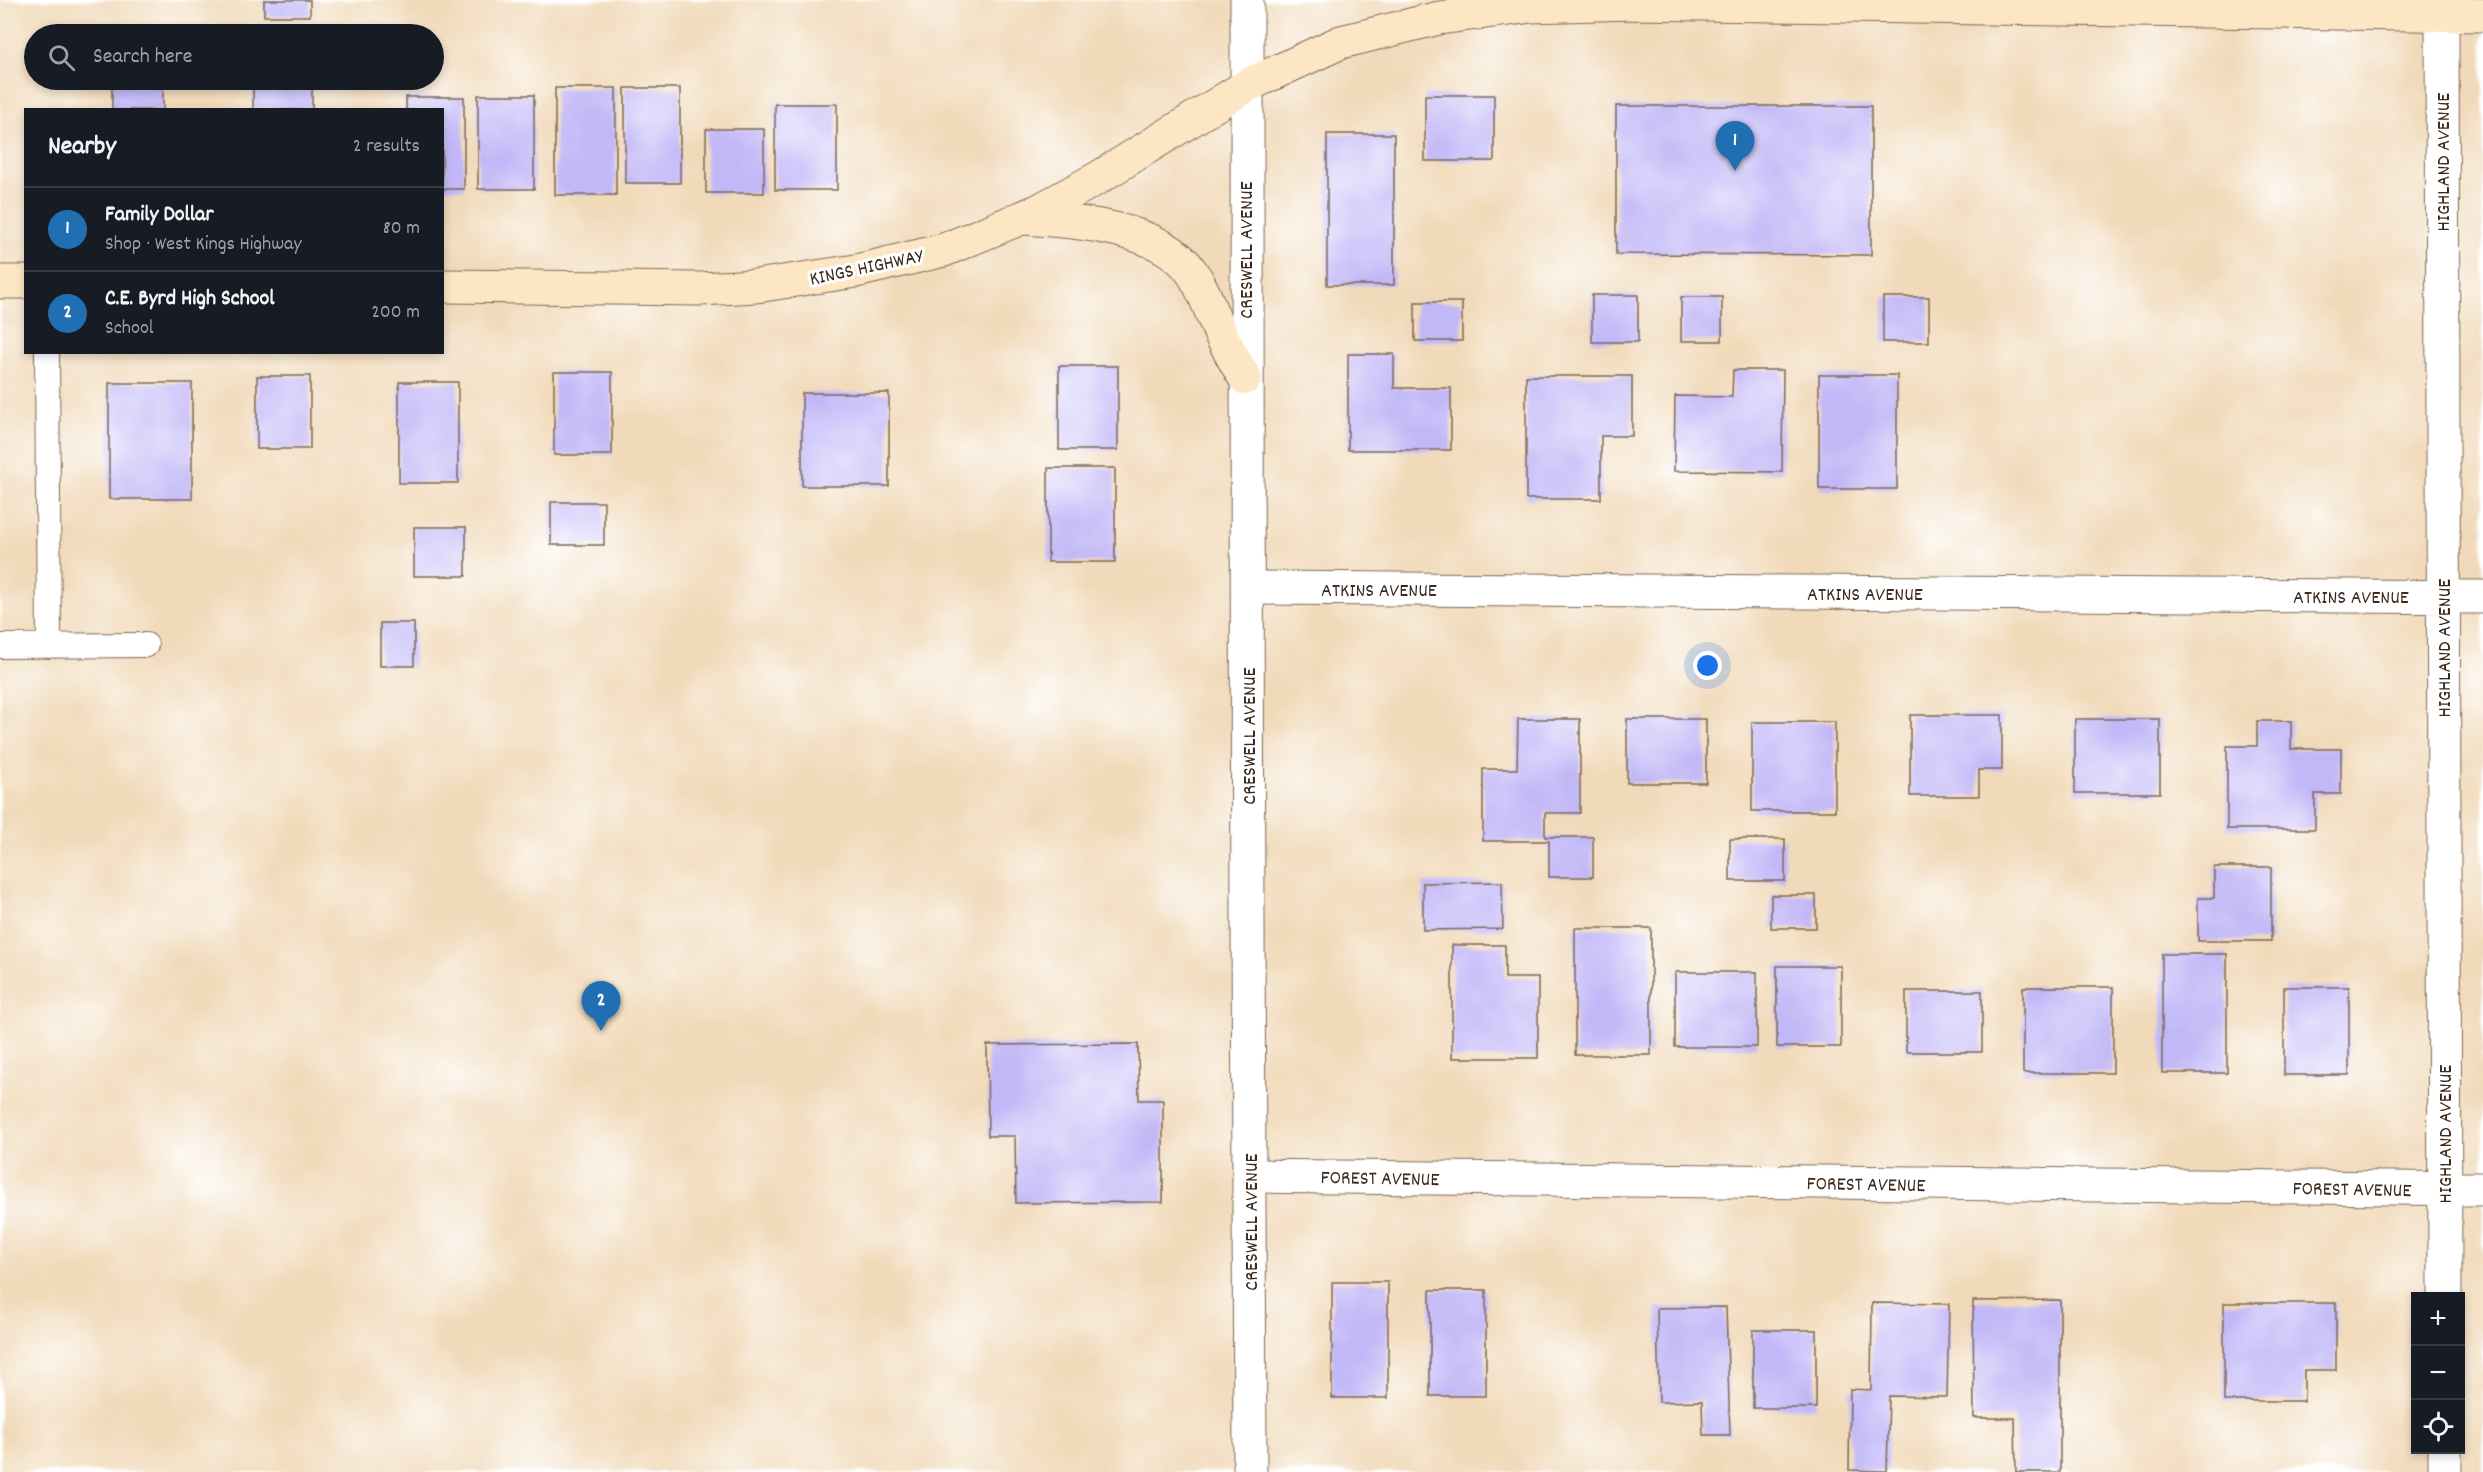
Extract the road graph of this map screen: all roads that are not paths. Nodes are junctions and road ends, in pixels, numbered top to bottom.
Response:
1 (1247, 0) edge
2 (1582, 2) edge
3 (2137, 5) edge
4 (2442, 7) edge
5 (2483, 15) edge
6 (1246, 86) junction
7 (1023, 218) junction
8 (0, 282) edge
9 (24, 282) edge
10 (444, 286) edge
11 (47, 354) edge
12 (1245, 378) junction
13 (1248, 588) junction
14 (2443, 597) junction
15 (2483, 597) edge
16 (146, 645) dead end
17 (0, 646) edge
18 (49, 646) junction
19 (1250, 1176) junction
20 (2445, 1189) junction
21 (2483, 1189) edge
22 (2445, 1292) edge
23 (2445, 1454) edge
24 (1250, 1472) edge
25 (2445, 1472) edge

1 - 6 street, CRESWELL AVENUE
2 - 3 main road, KINGS HIGHWAY
2 - 6 main road, KINGS HIGHWAY
3 - 4 main road, KINGS HIGHWAY
4 - 5 main road
4 - 14 street, HIGHLAND AVENUE
6 - 7 main road, KINGS HIGHWAY
6 - 12 street, CRESWELL AVENUE
7 - 10 main road, KINGS HIGHWAY
7 - 12 main road
8 - 9 main road
11 - 18 lane
12 - 13 street, CRESWELL AVENUE
13 - 14 street, ATKINS AVENUE
13 - 19 street, CRESWELL AVENUE
14 - 15 street, ATKINS AVENUE
14 - 20 street, HIGHLAND AVENUE
16 - 18 lane
17 - 18 lane
19 - 20 street, FOREST AVENUE
19 - 24 street, CRESWELL AVENUE
20 - 21 street, FOREST AVENUE
20 - 22 street, HIGHLAND AVENUE
23 - 25 street

